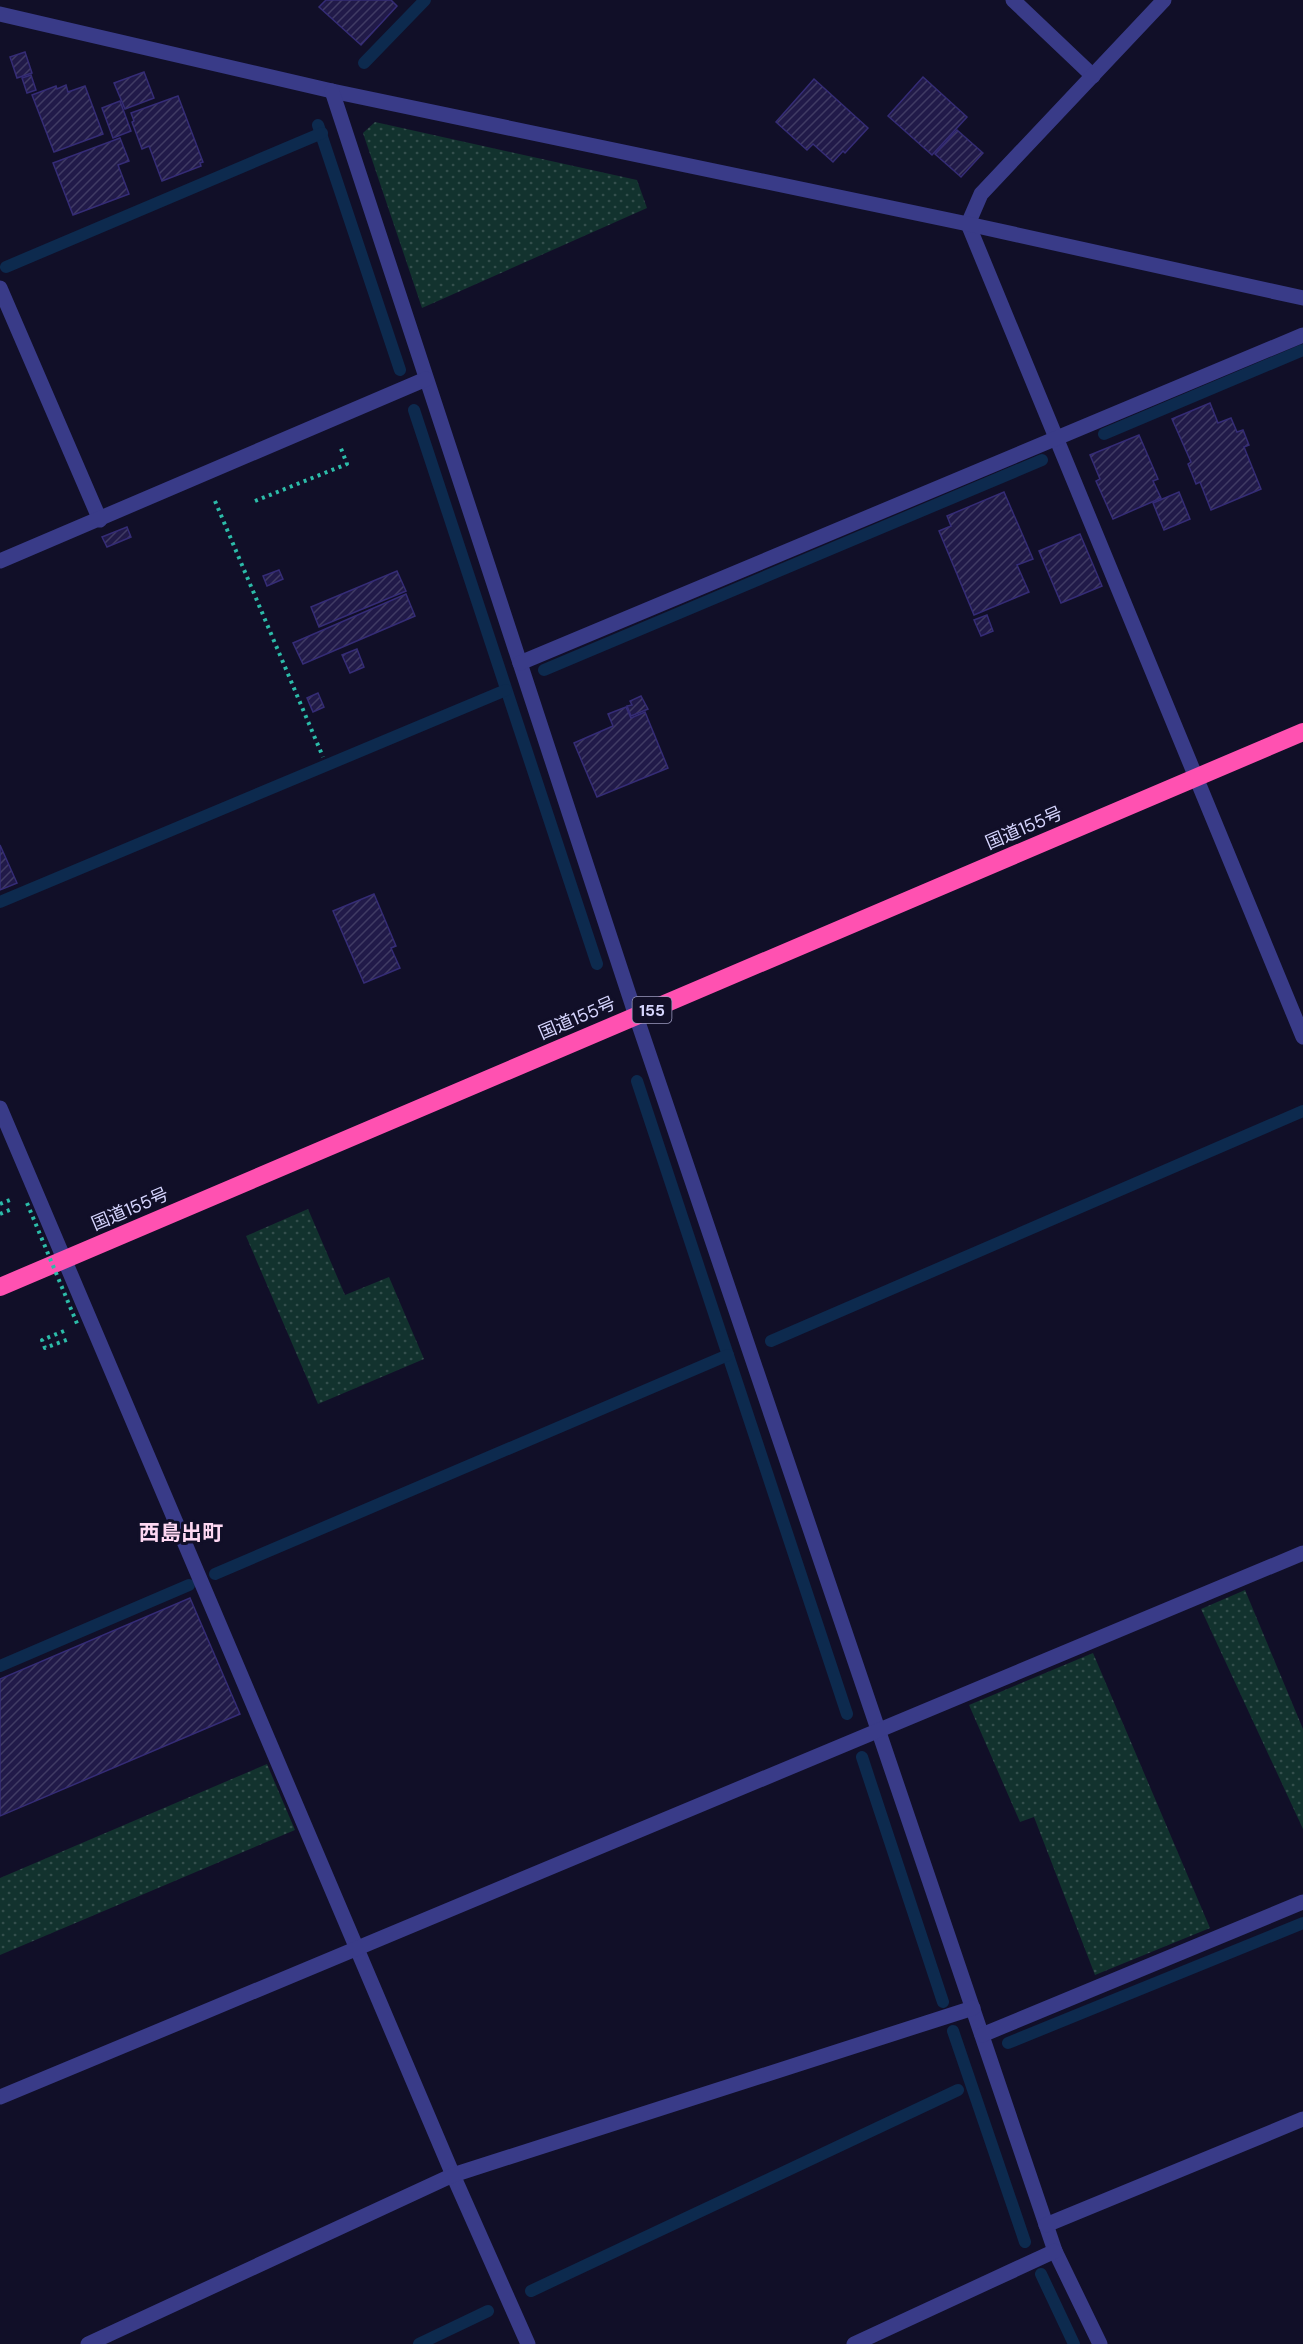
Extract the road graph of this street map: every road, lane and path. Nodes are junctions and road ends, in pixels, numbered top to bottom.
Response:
1 (1012, 0) edge
2 (1164, 0) edge
3 (0, 14) edge
4 (1093, 76) junction
5 (332, 91) junction
6 (968, 224) junction
7 (0, 288) edge
8 (1303, 298) edge
9 (1303, 335) edge
10 (426, 379) junction
11 (331, 420) junction
12 (1056, 439) junction
13 (204, 475) junction
14 (255, 501) dead end
15 (100, 520) junction
16 (0, 561) edge
17 (520, 663) junction
18 (1303, 732) edge
19 (324, 757) dead end
20 (1195, 778) junction
21 (636, 1016) junction
22 (1303, 1037) edge
23 (0, 1108) edge
24 (27, 1203) dead end
25 (65, 1259) junction
26 (0, 1287) edge
27 (71, 1338) dead end
28 (1303, 1553) edge
29 (878, 1728) junction
30 (1303, 1902) edge
31 (357, 1949) junction
32 (973, 2008) junction
33 (981, 2035) junction
34 (0, 2097) edge
35 (1303, 2119) edge
36 (453, 2175) junction
37 (1046, 2225) junction
38 (1055, 2251) junction
39 (88, 2344) edge
40 (528, 2344) edge
41 (854, 2344) edge
42 (1100, 2344) edge

1 - 4 street
2 - 4 street
3 - 5 street
4 - 6 street
5 - 6 street
5 - 10 street
6 - 8 street
6 - 12 street
7 - 15 street
9 - 12 street
10 - 11 street
10 - 17 street
11 - 13 street
11 - 14 path
12 - 17 street
12 - 20 street
13 - 15 street
13 - 19 path
15 - 16 street
17 - 21 street
18 - 20 highway, 国道155号 / 155
20 - 21 highway, 国道155号 / 155
20 - 22 street
21 - 25 highway, 国道155号 / 155
21 - 29 street
23 - 25 street
24 - 27 path, bridge
25 - 26 highway, 国道155号 / 155
25 - 31 street
28 - 29 street
29 - 31 street
29 - 32 street
30 - 33 street
31 - 34 street
31 - 36 street
32 - 33 street
32 - 36 street
33 - 37 street
35 - 37 street
36 - 39 street
36 - 40 street
37 - 38 street
38 - 41 street
38 - 42 street

